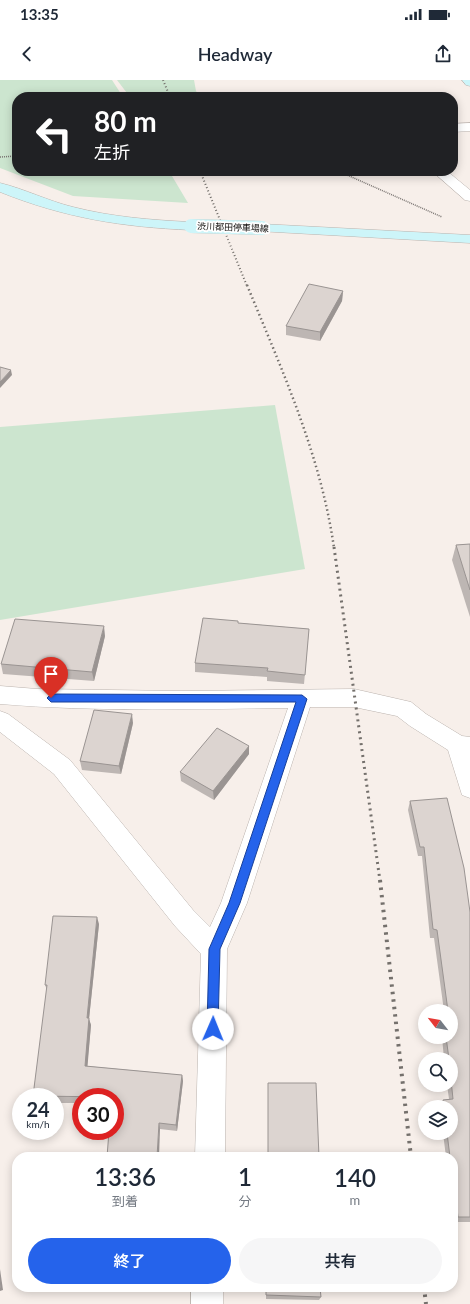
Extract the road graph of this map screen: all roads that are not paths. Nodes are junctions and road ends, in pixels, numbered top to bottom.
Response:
1 (470, 127) edge
2 (458, 128) edge
3 (445, 176) edge
4 (0, 187) edge
5 (470, 196) edge
6 (470, 239) edge
7 (0, 695) edge
8 (302, 699) junction
9 (0, 720) edge
10 (464, 746) edge
11 (470, 788) edge
12 (214, 949) junction
13 (210, 1152) edge
14 (207, 1292) edge
15 (207, 1304) edge

1 - 2 street
3 - 5 street
4 - 6 main road, 渋川都田停車場線, bridge
7 - 8 street
8 - 10 street
8 - 12 street
9 - 12 street
10 - 11 street
12 - 13 street
14 - 15 street

